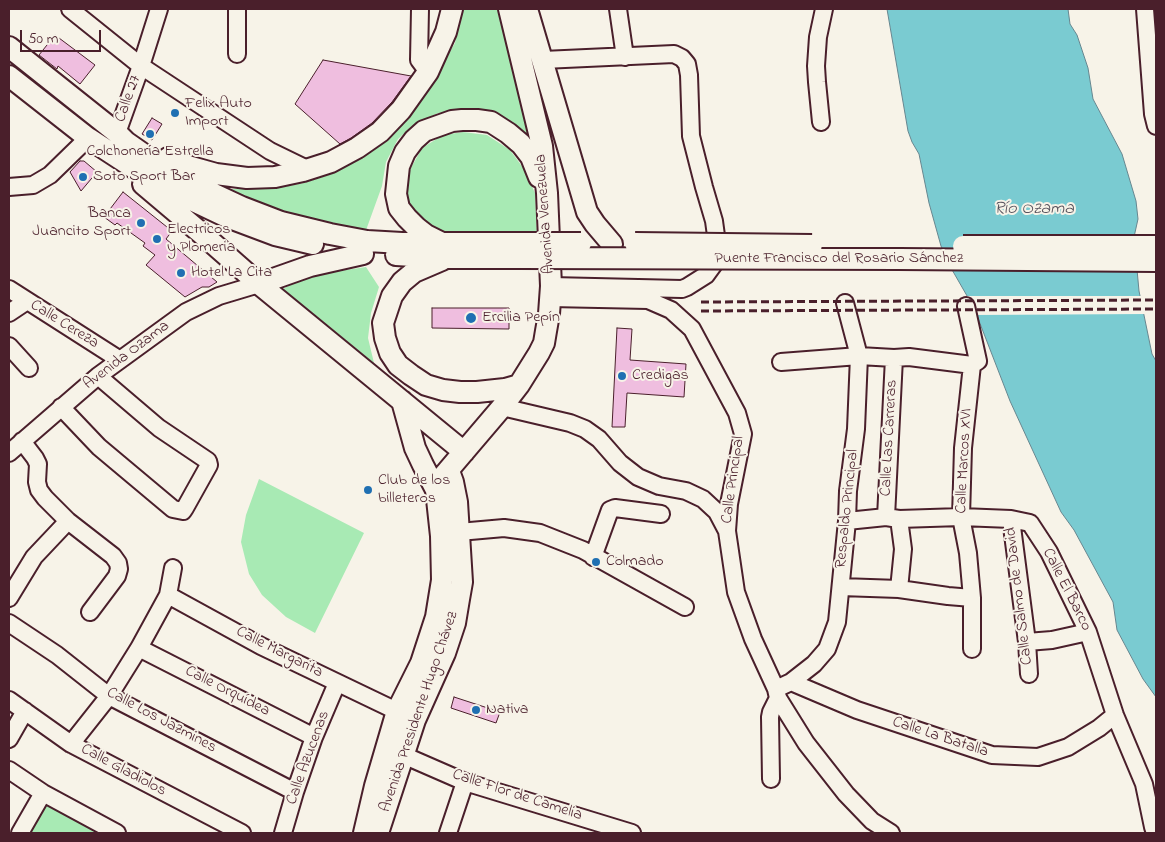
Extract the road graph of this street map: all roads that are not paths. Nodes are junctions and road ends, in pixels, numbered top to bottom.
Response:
1 (70, 9) edge
2 (159, 9) edge
3 (237, 9) edge
4 (420, 9) edge
5 (452, 9) edge
6 (509, 9) edge
7 (527, 9) edge
8 (618, 9) edge
9 (824, 9) edge
10 (1145, 9) edge
11 (9, 47) edge
12 (238, 54) dead end
13 (626, 56) junction
14 (543, 60) junction
15 (141, 66) junction
16 (428, 72) junction
17 (9, 76) edge
18 (821, 122) dead end
19 (1156, 126) edge
20 (117, 133) junction
21 (88, 138) junction
22 (308, 170) junction
23 (9, 187) edge
24 (547, 194) junction
25 (612, 244) junction
26 (1156, 246) edge
27 (444, 250) junction
28 (522, 251) junction
29 (363, 254) junction
30 (1156, 261) edge
31 (259, 284) junction
32 (9, 289) edge
33 (550, 292) junction
34 (26, 301) junction
35 (845, 303) dead end
36 (966, 306) dead end
37 (9, 313) edge
38 (9, 346) edge
39 (859, 356) junction
40 (894, 358) junction
41 (120, 360) junction
42 (781, 362) dead end
43 (972, 365) junction
44 (29, 368) dead end
45 (98, 376) junction
46 (519, 385) junction
47 (402, 401) junction
48 (61, 407) junction
49 (502, 407) junction
50 (13, 447) edge
51 (464, 452) junction
52 (448, 471) junction
53 (436, 490) junction
54 (661, 514) dead end
55 (961, 517) junction
56 (893, 518) junction
57 (1011, 519) junction
58 (68, 521) junction
59 (847, 521) junction
60 (727, 531) junction
61 (459, 532) junction
62 (593, 557) junction
63 (174, 568) dead end
64 (841, 587) junction
65 (899, 589) junction
66 (168, 595) junction
67 (9, 598) edge
68 (972, 598) junction
69 (685, 607) dead end
70 (90, 612) dead end
71 (9, 624) edge
72 (1088, 632) junction
73 (1026, 642) junction
74 (139, 648) junction
75 (972, 649) dead end
76 (1029, 674) dead end
77 (337, 683) junction
78 (782, 690) junction
79 (109, 696) junction
80 (9, 700) edge
81 (25, 711) junction
82 (397, 711) junction
83 (1115, 715) junction
84 (416, 720) junction
85 (314, 736) junction
86 (9, 740) edge
87 (72, 744) junction
88 (403, 755) junction
89 (9, 770) edge
90 (771, 779) dead end
91 (465, 782) junction
92 (295, 792) junction
93 (42, 793) junction
94 (870, 827) edge
95 (603, 829) edge
96 (20, 833) edge
97 (117, 833) edge
98 (242, 833) edge
99 (283, 833) edge
100 (364, 833) edge
101 (378, 833) edge
102 (448, 833) edge
103 (632, 833) edge
104 (891, 833) edge
105 (1156, 833) edge

1 - 15 street
2 - 15 street, Calle 27
3 - 12 street
4 - 16 street
5 - 16 main road
6 - 24 main road, Avenida Venezuela
7 - 14 main road
8 - 13 street
9 - 18 street
10 - 19 street
11 - 20 main road
13 - 14 street
13 - 33 street
14 - 25 main road
15 - 20 street, Calle 27
15 - 22 street
16 - 22 main road
17 - 21 main road
20 - 22 main road
20 - 27 main road
21 - 23 street
21 - 29 main road
21 - 31 main road
24 - 27 main road
24 - 33 main road, Avenida Venezuela
25 - 26 main road, Puente Francisco del Rosario Sánchez, bridge
25 - 28 main road, Puente Francisco del Rosario Sánchez, bridge
27 - 28 main road
27 - 29 main road
27 - 46 main road
28 - 30 main road, Puente Francisco del Rosario Sánchez, bridge
29 - 31 main road
31 - 41 street, Avenida Ozama
31 - 47 main road
32 - 34 street, Calle Cereza
33 - 46 main road, Avenida Venezuela
33 - 60 street, Calle Principal
34 - 37 street
34 - 41 street, Calle Cereza
35 - 39 street, Respaldo Principal
36 - 43 street, Calle Marcos XVI
38 - 44 street
39 - 40 street
39 - 42 street
39 - 59 street, Respaldo Principal
40 - 43 street
40 - 56 street, Calle Las Carreras
41 - 45 street, Avenida Ozama
43 - 55 street, Calle Marcos XVI
45 - 48 street, Avenida Ozama
45 - 48 street
46 - 49 main road
47 - 51 main road
47 - 53 main road
48 - 50 street, Avenida Ozama
49 - 51 main road
49 - 60 street
50 - 58 street
51 - 52 main road
52 - 53 main road
52 - 61 main road, Avenida Presidente Hugo Chávez
53 - 82 main road, Avenida Presidente Hugo Chávez
54 - 62 street
55 - 56 street, Calle El Barco
55 - 57 street, Calle El Barco
55 - 68 street, Calle Marcos XVI
56 - 59 street, Calle El Barco
56 - 65 street, Calle Las Carreras
57 - 72 street, Calle El Barco
57 - 73 street, Calle Salmo de David
58 - 67 street
58 - 70 street
59 - 64 street, Respaldo Principal
60 - 78 street, Calle Principal
61 - 62 street
61 - 84 main road, Avenida Presidente Hugo Chávez
62 - 69 street
63 - 66 street
64 - 65 street
64 - 78 street, Respaldo Principal
65 - 68 street
66 - 74 street
66 - 77 street, Calle Margarita
68 - 75 street, Calle Marcos XVI
71 - 79 street, Calle Los Jazmines
72 - 73 street
72 - 83 street, Calle El Barco
73 - 76 street, Calle Salmo de David
74 - 79 street
74 - 85 street, Calle Orquídea
77 - 82 street, Calle Margarita
77 - 85 street, Calle Azucenas
78 - 83 street, Calle La Batalla
78 - 90 street
78 - 94 street, Calle Principal
79 - 87 street
79 - 92 street, Calle Los Jazmines
80 - 81 street, Calle Gladiolos
81 - 86 street
81 - 87 street, Calle Gladiolos
82 - 84 street, Calle Margarita
82 - 100 main road, Avenida Presidente Hugo Chávez
83 - 105 street, Calle El Barco
84 - 88 main road, Avenida Presidente Hugo Chávez
85 - 92 street, Calle Azucenas
87 - 98 street, Calle Gladiolos
88 - 91 street, Calle Flor de Camelia
88 - 101 main road, Avenida Presidente Hugo Chávez
89 - 93 street
91 - 95 street, Calle Flor de Camelia
91 - 102 street
92 - 99 street, Calle Azucenas
93 - 96 street
93 - 97 street
94 - 104 street, Calle Principal
95 - 103 street, Calle Flor de Camelia

